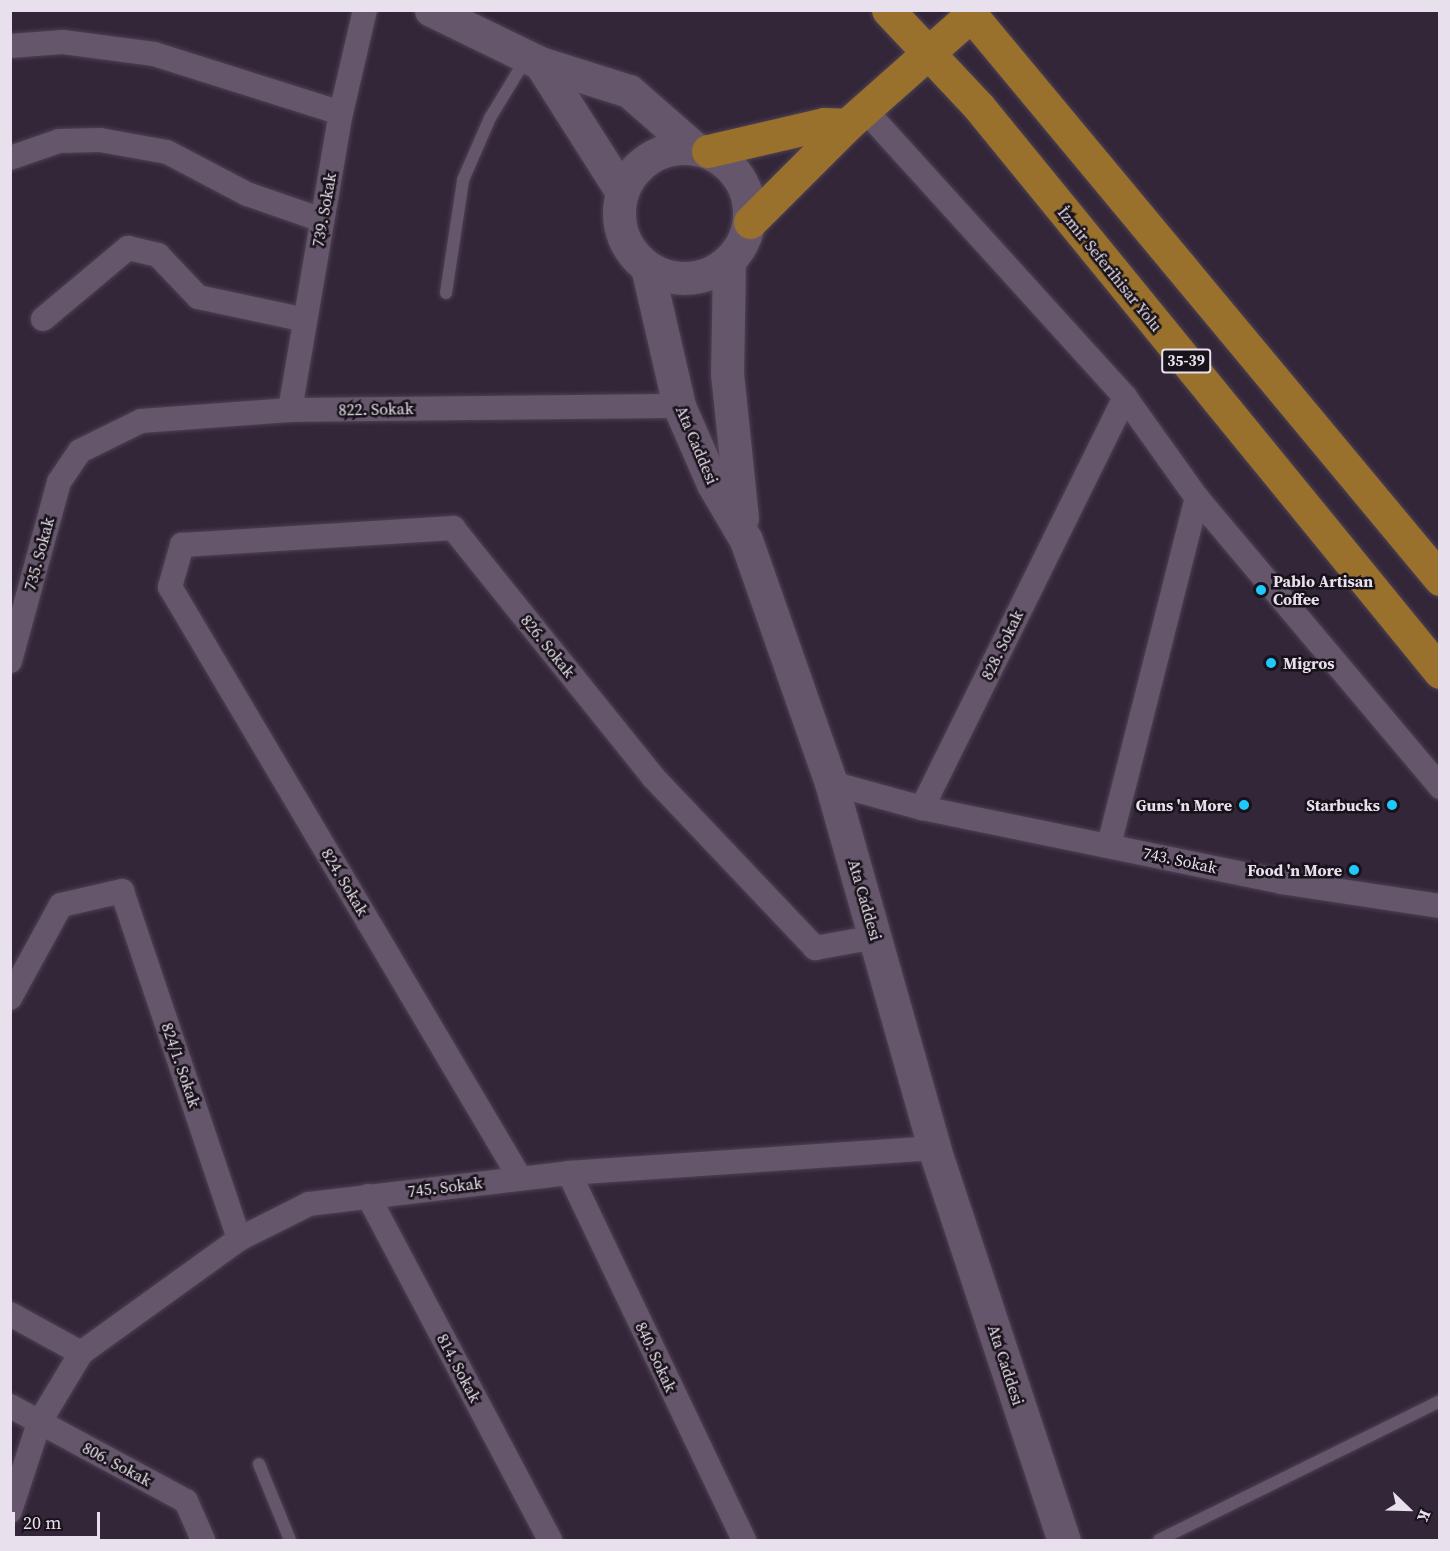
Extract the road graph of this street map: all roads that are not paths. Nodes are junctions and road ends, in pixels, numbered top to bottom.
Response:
1 (364, 10) edge
2 (430, 10) edge
3 (888, 10) edge
4 (969, 13) edge
5 (10, 46) edge
6 (927, 53) junction
7 (533, 59) junction
8 (341, 113) junction
9 (856, 117) junction
10 (700, 149) junction
11 (10, 158) edge
12 (622, 192) junction
13 (322, 220) junction
14 (750, 222) junction
15 (729, 261) junction
16 (647, 267) junction
17 (446, 293) dead end
18 (43, 319) dead end
19 (305, 320) junction
20 (1125, 397) junction
21 (679, 406) junction
22 (290, 410) junction
23 (80, 451) joint
24 (1197, 498) junction
25 (746, 540) junction
26 (1440, 579) edge
27 (171, 586) joint
28 (10, 661) edge
29 (1440, 672) edge
30 (831, 783) junction
31 (1440, 787) edge
32 (921, 808) junction
33 (1109, 845) junction
34 (1440, 906) edge
35 (876, 937) junction
36 (10, 998) edge
37 (934, 1148) junction
38 (569, 1173) junction
39 (520, 1178) junction
40 (368, 1196) junction
41 (239, 1239) junction
42 (10, 1314) edge
43 (81, 1353) junction
44 (1440, 1401) edge
45 (10, 1406) edge
46 (39, 1423) junction
47 (258, 1464) dead end
48 (10, 1511) edge
49 (203, 1540) edge
50 (290, 1540) edge
51 (550, 1540) edge
52 (744, 1540) edge
53 (1064, 1540) edge
54 (1159, 1540) edge

1 - 8 street, 739. Sokak
2 - 7 main road
3 - 6 main road, İzmir Seferihisar Yolu / 35-39
4 - 6 main road
4 - 26 main road
5 - 8 street
6 - 9 main road
6 - 29 main road, İzmir Seferihisar Yolu / 35-39
7 - 10 main road
7 - 12 main road
7 - 17 lane
8 - 13 street, 739. Sokak
9 - 10 main road
9 - 14 main road
9 - 20 street
10 - 12 main road
10 - 14 main road
11 - 13 street
12 - 16 main road
13 - 19 street, 739. Sokak
14 - 15 main road
15 - 16 main road
15 - 25 main road
16 - 21 main road, Ata Caddesi
18 - 19 street
19 - 22 street, 739. Sokak
20 - 24 street
20 - 32 street, 828. Sokak
21 - 22 street, 822. Sokak
21 - 25 main road, Ata Caddesi
22 - 23 street, 822. Sokak
23 - 28 street, 735. Sokak
24 - 31 street
24 - 33 street
25 - 30 main road, Ata Caddesi
27 - 35 street, 826. Sokak
27 - 39 street, 824. Sokak
30 - 32 street
30 - 35 main road, Ata Caddesi
32 - 33 street, 743. Sokak
33 - 34 street, 743. Sokak
35 - 37 main road, Ata Caddesi
36 - 41 street, 824/1. Sokak
37 - 38 street, 745. Sokak
37 - 53 main road, Ata Caddesi
38 - 39 street, 745. Sokak
38 - 52 street, 840. Sokak
39 - 40 street, 745. Sokak
40 - 41 street, 745. Sokak
40 - 51 street, 814. Sokak
41 - 43 street, 745. Sokak
42 - 43 street
43 - 46 street, 745. Sokak
44 - 54 lane
45 - 46 street, 806. Sokak
46 - 48 street, 745. Sokak
46 - 49 street, 806. Sokak
47 - 50 lane

